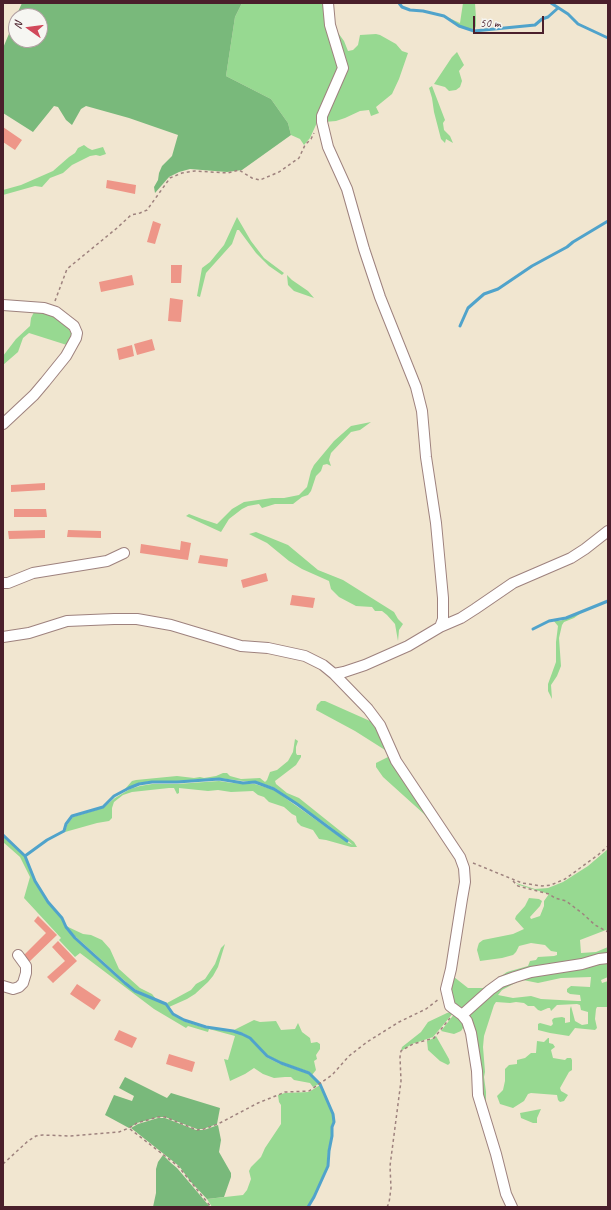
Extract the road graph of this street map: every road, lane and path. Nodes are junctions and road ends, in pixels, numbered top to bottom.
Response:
1 (328, 3) edge
2 (315, 131) dead end
3 (3, 305) edge
4 (52, 310) junction
5 (3, 424) edge
6 (608, 531) edge
7 (124, 553) dead end
8 (3, 583) edge
9 (440, 627) junction
10 (3, 637) edge
11 (334, 674) junction
12 (608, 846) edge
13 (460, 857) junction
14 (512, 880) junction
15 (608, 932) edge
16 (18, 956) dead end
17 (608, 958) edge
18 (3, 986) edge
19 (446, 989) junction
20 (459, 1013) junction
21 (129, 1128) junction
22 (3, 1164) edge
23 (211, 1207) edge
24 (387, 1207) edge
25 (512, 1207) edge

1 - 9 street
2 - 4 path
3 - 4 street
4 - 5 street
6 - 9 street
7 - 8 street
9 - 11 street
10 - 11 street
11 - 13 street
12 - 14 path
13 - 14 path
13 - 19 street
14 - 15 path
16 - 18 street
17 - 20 street
19 - 20 street
19 - 21 path
20 - 24 path
20 - 25 street
21 - 22 path
21 - 23 path

